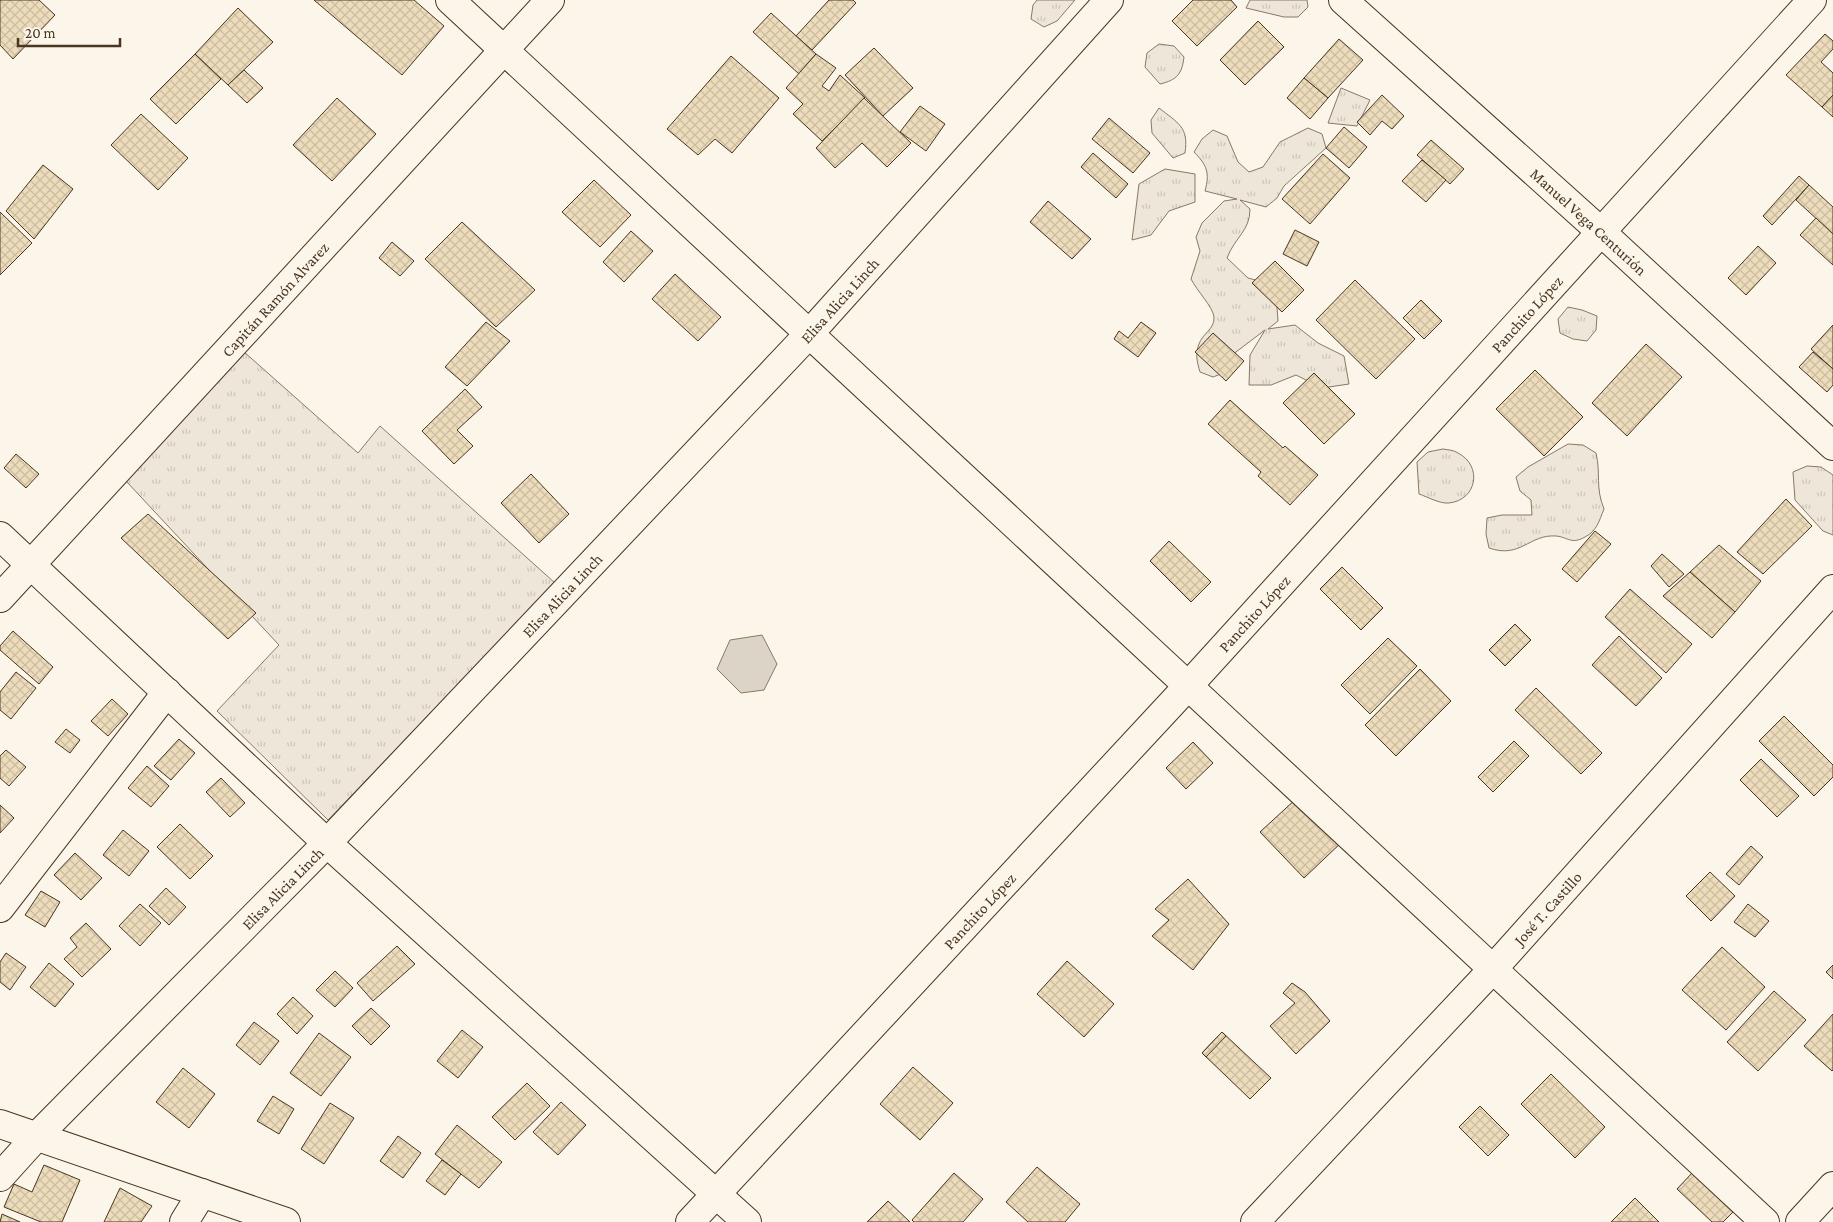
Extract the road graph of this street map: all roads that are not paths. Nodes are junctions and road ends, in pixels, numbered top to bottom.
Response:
1 (450, 0) edge
2 (550, 0) edge
3 (1109, 0) edge
4 (1343, 0) edge
5 (1812, 0) edge
6 (505, 51) junction
7 (1600, 231) junction
8 (809, 334) junction
9 (1833, 446) edge
10 (0, 536) edge
11 (32, 564) junction
12 (1833, 589) edge
13 (0, 598) edge
14 (1188, 686) junction
15 (167, 692) junction
16 (327, 843) junction
17 (0, 908) edge
18 (1492, 970) junction
19 (0, 1124) edge
20 (37, 1136) junction
21 (0, 1177) edge
22 (1833, 1186) edge
23 (202, 1193) junction
24 (715, 1194) junction
25 (184, 1222) edge
26 (286, 1222) edge
27 (690, 1222) edge
28 (747, 1222) edge
29 (1255, 1222) edge
30 (1765, 1222) edge
31 (1800, 1222) edge

1 - 6 street
2 - 6 street, Capitán Ramón Alvarez
3 - 8 street, Elisa Alicia Linch
4 - 7 street, Manuel Vega Centurión
5 - 7 street, Panchito López
6 - 8 street
6 - 11 street, Capitán Ramón Alvarez
7 - 9 street, Manuel Vega Centurión
7 - 14 street, Panchito López
8 - 14 street
8 - 16 street, Elisa Alicia Linch
10 - 11 street
11 - 13 street, Capitán Ramón Alvarez
11 - 15 street
12 - 18 street, José T. Castillo
14 - 18 street
14 - 24 street, Panchito López
15 - 16 street
15 - 17 street
16 - 20 street, Elisa Alicia Linch
16 - 24 street
18 - 29 street, José T. Castillo
18 - 30 street
19 - 20 street
20 - 21 street, Elisa Alicia Linch
20 - 23 street
22 - 31 street
23 - 25 street
23 - 26 street
24 - 27 street, Panchito López
24 - 28 street

